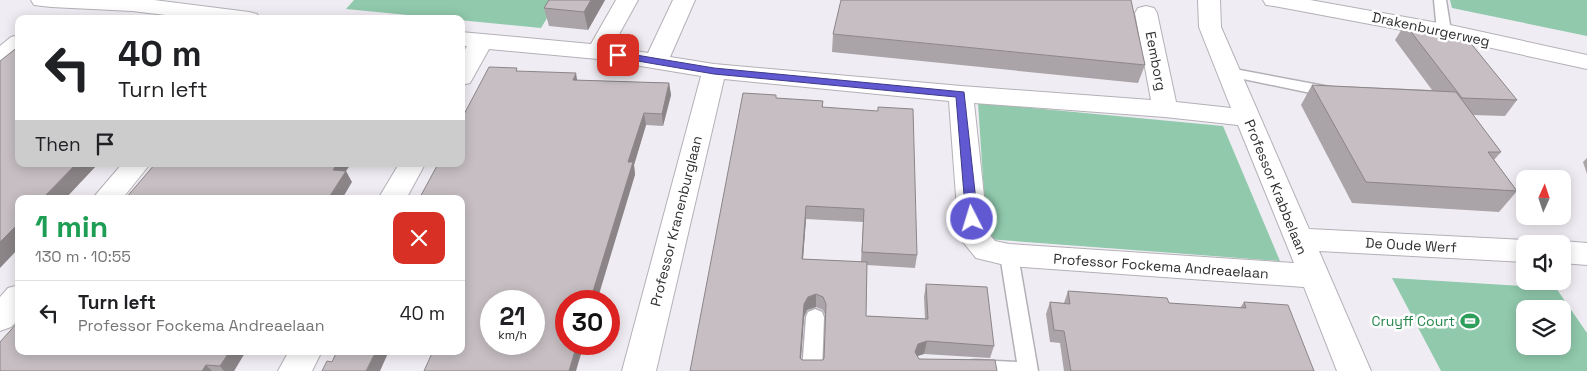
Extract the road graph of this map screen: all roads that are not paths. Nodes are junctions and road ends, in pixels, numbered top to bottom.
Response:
1 (42, 0) edge
2 (627, 0) edge
3 (684, 0) edge
4 (1209, 0) edge
5 (1274, 0) edge
6 (1440, 0) edge
7 (107, 1) edge
8 (67, 3) junction
9 (164, 3) edge
10 (1146, 13) dead end
11 (53, 15) edge
12 (228, 15) edge
13 (1444, 31) junction
14 (472, 40) edge
15 (15, 45) edge
16 (598, 52) junction
17 (0, 57) edge
18 (656, 61) junction
19 (1587, 62) edge
20 (465, 64) edge
21 (714, 71) junction
22 (1229, 72) junction
23 (961, 94) junction
24 (1347, 95) edge
25 (1165, 109) junction
26 (1249, 118) junction
27 (134, 167) edge
28 (410, 167) edge
29 (110, 195) edge
30 (394, 195) edge
31 (1298, 239) junction
32 (1516, 250) edge
33 (1571, 253) edge
34 (1587, 254) edge
35 (1009, 256) junction
36 (1312, 276) junction
37 (15, 301) edge
38 (815, 317) dead end
39 (0, 318) edge
40 (304, 355) edge
41 (952, 366) edge
42 (295, 371) edge
43 (639, 371) edge
44 (812, 371) edge
45 (1027, 371) edge
46 (1354, 371) edge

1 - 8 street
2 - 16 street
3 - 18 street
4 - 22 street, Professor Krabbelaan
5 - 13 street, Drakenburgerweg
6 - 13 lane
7 - 8 street
7 - 9 street
8 - 11 street
9 - 12 street
10 - 25 street, Eemborg
13 - 19 street, Drakenburgerweg
14 - 16 street
14 - 20 street
15 - 17 street
16 - 18 street
18 - 21 street
21 - 23 street
21 - 43 street, Professor Kranenburglaan
22 - 24 lane
22 - 26 street, Professor Krabbelaan
23 - 25 street
23 - 35 street, Professor Fockema Andreaelaan
25 - 26 street
26 - 31 street, Professor Krabbelaan
27 - 29 street
28 - 30 street
31 - 32 street, De Oude Werf
31 - 36 street, Professor Krabbelaan
33 - 34 street
35 - 36 street, Professor Fockema Andreaelaan
35 - 45 lane
36 - 46 street, Professor Krabbelaan
37 - 39 street
38 - 44 lane
40 - 42 street
41 - 45 lane

